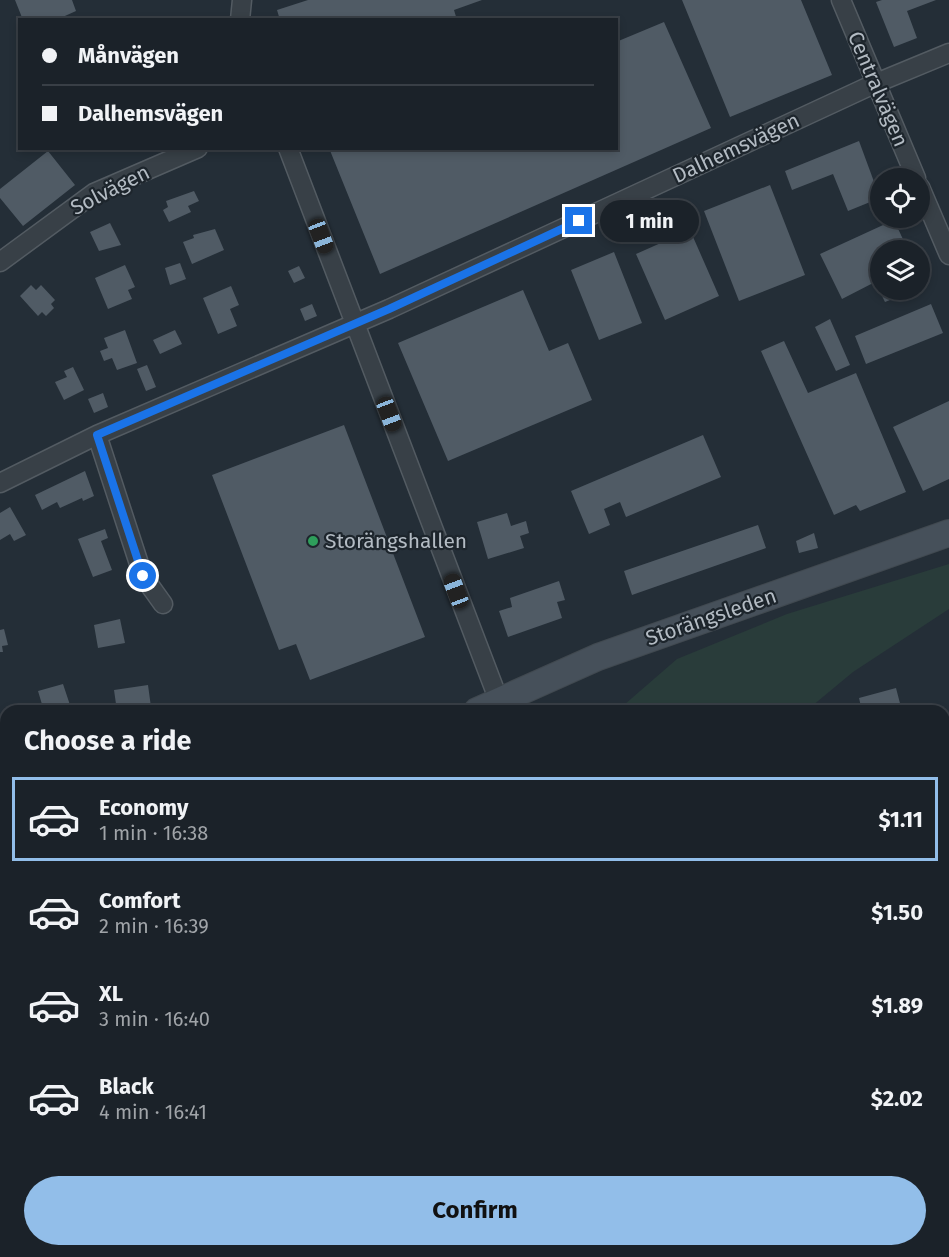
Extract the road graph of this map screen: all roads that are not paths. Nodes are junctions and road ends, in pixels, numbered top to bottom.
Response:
1 (242, 0) edge
2 (841, 0) edge
3 (240, 18) edge
4 (949, 53) edge
5 (874, 84) junction
6 (193, 150) edge
7 (289, 150) edge
8 (912, 168) edge
9 (930, 210) edge
10 (949, 255) edge
11 (0, 262) edge
12 (354, 324) junction
13 (97, 435) junction
14 (0, 483) edge
15 (949, 533) edge
16 (164, 603) dead end
17 (488, 705) edge
18 (490, 705) edge

1 - 3 street
2 - 5 street, Centralvägen
4 - 5 street, Dalhemsvägen
5 - 8 street, Centralvägen
5 - 12 street, Dalhemsvägen
6 - 11 street, Solvägen
7 - 12 street
9 - 10 street
12 - 13 street, Dalhemsvägen
12 - 17 street
13 - 14 street, Dalhemsvägen
13 - 16 street
15 - 18 main road, Storängsleden

